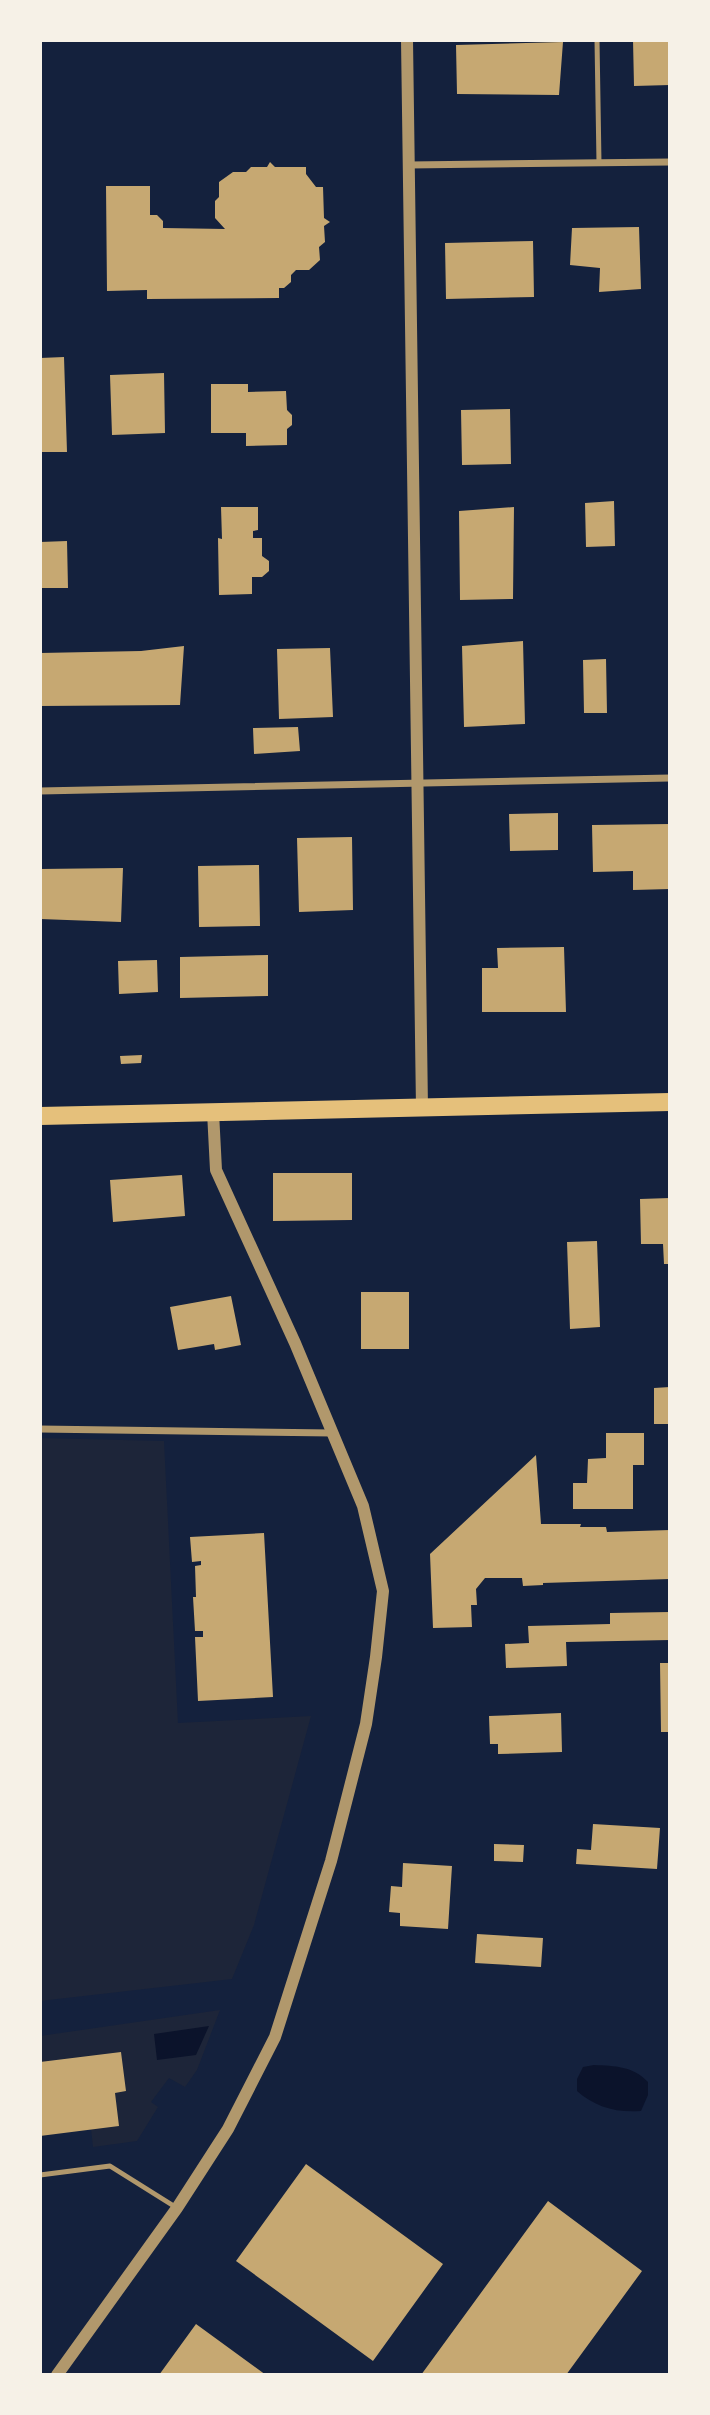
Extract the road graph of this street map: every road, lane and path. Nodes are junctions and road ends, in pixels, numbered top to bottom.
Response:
1 (407, 40) edge
2 (597, 40) edge
3 (670, 162) edge
4 (599, 163) junction
5 (409, 165) junction
6 (670, 778) edge
7 (417, 783) junction
8 (40, 791) edge
9 (670, 1102) edge
10 (422, 1108) junction
11 (213, 1112) junction
12 (40, 1116) edge
13 (40, 1429) edge
14 (332, 1433) junction
15 (40, 2175) edge
16 (177, 2208) junction
17 (57, 2375) edge

1 - 5 street
2 - 4 lane
3 - 4 street
4 - 5 street
5 - 7 street
6 - 7 street
7 - 8 street
7 - 10 street
9 - 10 main road
10 - 11 main road
11 - 12 main road
11 - 14 street
13 - 14 street
14 - 16 street
15 - 16 lane
16 - 17 street

